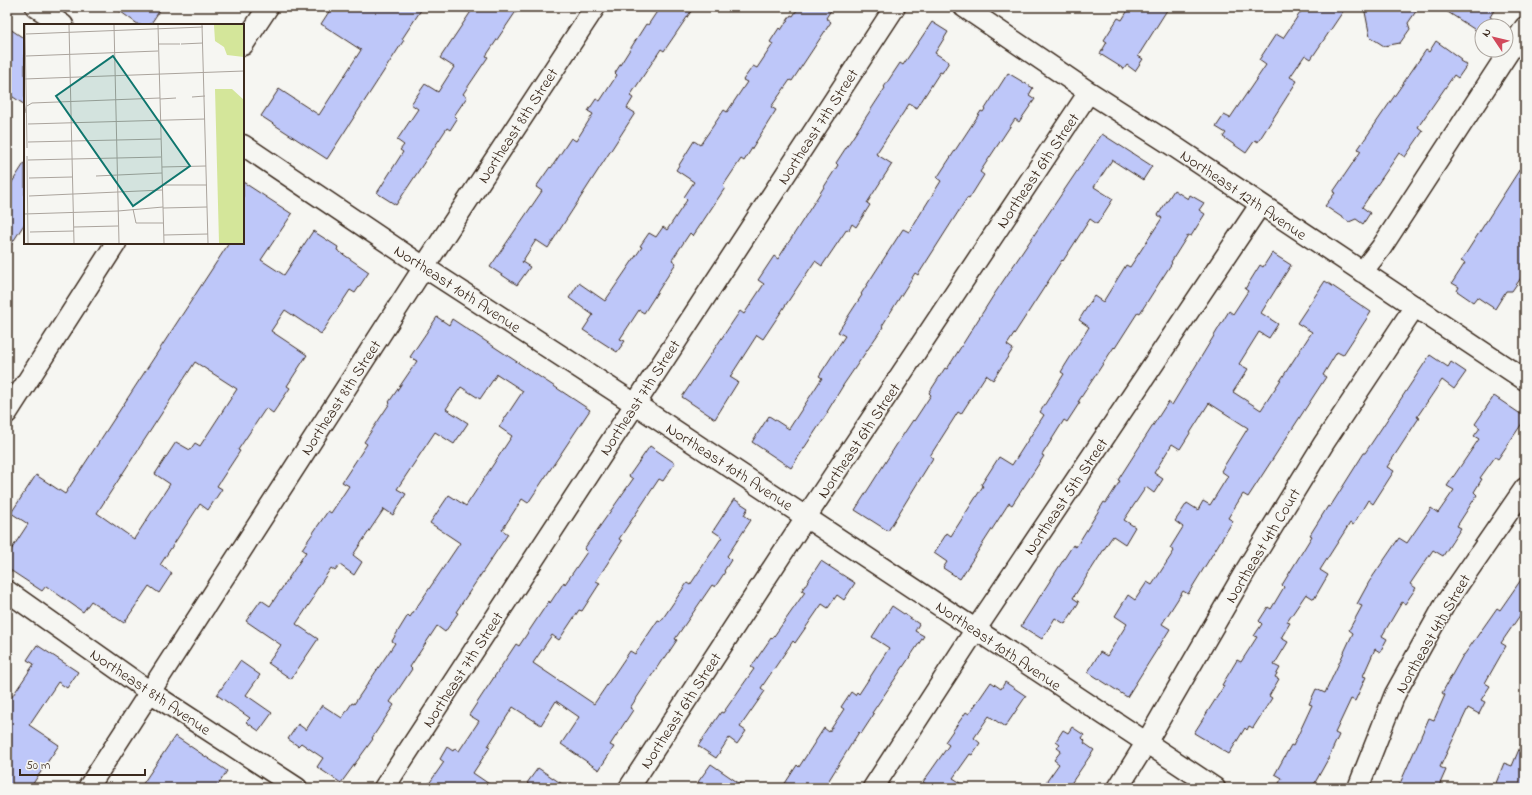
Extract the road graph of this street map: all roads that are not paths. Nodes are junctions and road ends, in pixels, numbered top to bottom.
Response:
1 (36, 7) edge
2 (268, 7) edge
3 (595, 7) edge
4 (895, 7) edge
5 (964, 7) edge
6 (62, 24) edge
7 (1525, 27) edge
8 (244, 43) edge
9 (1089, 92) junction
10 (244, 146) edge
11 (1260, 205) junction
12 (115, 244) edge
13 (424, 267) junction
14 (1362, 272) junction
15 (1415, 306) junction
16 (1525, 380) edge
17 (635, 404) junction
18 (7, 413) edge
19 (1525, 488) edge
20 (806, 517) junction
21 (7, 591) edge
22 (976, 630) junction
23 (150, 692) junction
24 (1146, 743) junction
25 (88, 788) edge
26 (296, 788) edge
27 (384, 788) edge
28 (629, 788) edge
29 (873, 788) edge
30 (1118, 788) edge
31 (1215, 788) edge
32 (1358, 788) edge

1 - 6 street
2 - 8 street
3 - 13 street, Northeast 8th Street
4 - 17 street, Northeast 7th Street
5 - 9 street, Northeast 12th Avenue
7 - 14 street
9 - 11 street, Northeast 12th Avenue
9 - 20 street, Northeast 6th Street
10 - 13 street, Northeast 10th Avenue
11 - 14 street, Northeast 12th Avenue
11 - 22 street, Northeast 5th Street
12 - 18 street
13 - 17 street, Northeast 10th Avenue
13 - 23 street, Northeast 8th Street
14 - 15 street, Northeast 12th Avenue
15 - 16 street, Northeast 12th Avenue
15 - 24 street, Northeast 4th Court
17 - 20 street, Northeast 10th Avenue
17 - 27 street, Northeast 7th Street
19 - 32 street, Northeast 4th Street
20 - 22 street, Northeast 10th Avenue
20 - 28 street, Northeast 6th Street
21 - 23 street, Northeast 8th Avenue
22 - 24 street, Northeast 10th Avenue
22 - 29 street, Northeast 5th Street
23 - 25 street, Northeast 8th Street
23 - 26 street, Northeast 8th Avenue
24 - 30 street, Northeast 4th Court
24 - 31 street, Northeast 10th Avenue

